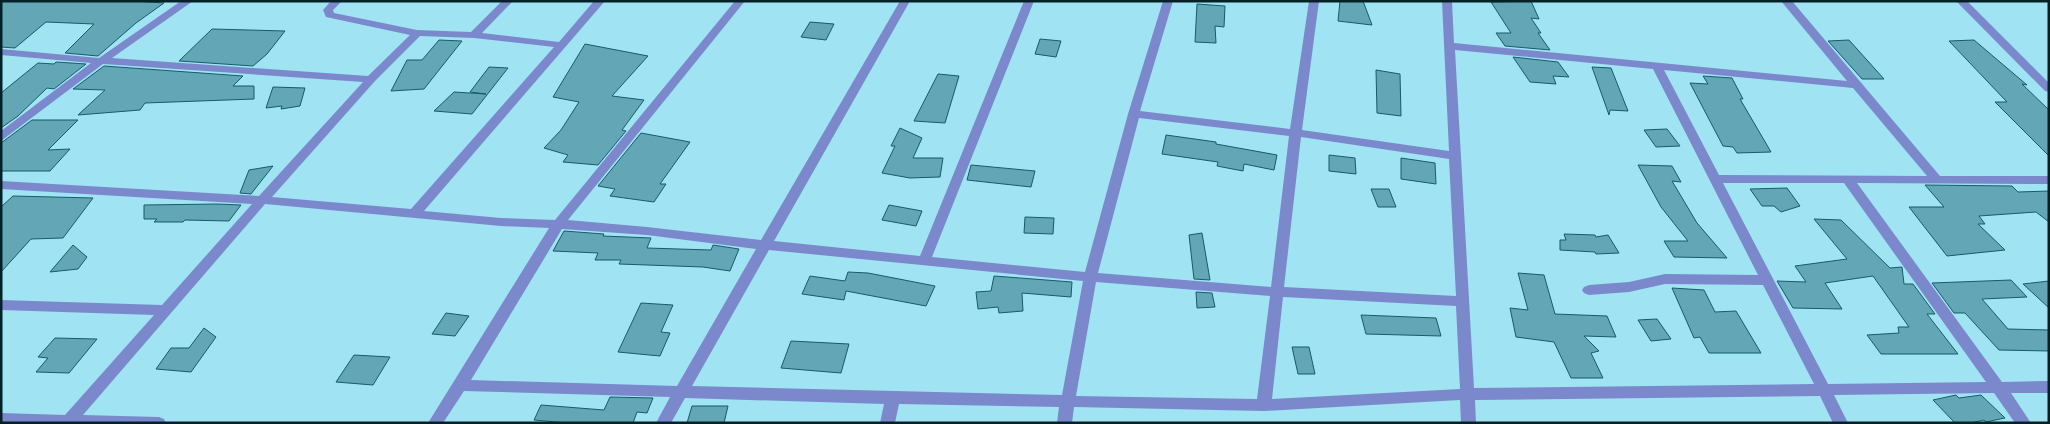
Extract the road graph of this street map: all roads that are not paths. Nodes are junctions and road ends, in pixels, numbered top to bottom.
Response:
1 (188, 1) edge
2 (337, 1) edge
3 (508, 1) edge
4 (600, 1) edge
5 (740, 1) edge
6 (905, 1) edge
7 (1029, 1) edge
8 (1168, 1) edge
9 (1314, 1) edge
10 (1447, 1) edge
11 (1786, 1) edge
12 (1961, 1) edge
13 (417, 33) junction
14 (474, 35) junction
15 (560, 45) junction
16 (1449, 46) junction
17 (1, 52) edge
18 (101, 61) junction
19 (1657, 66) junction
20 (2032, 73) junction
21 (2049, 73) edge
22 (371, 79) junction
23 (1856, 85) junction
24 (2049, 89) edge
25 (1134, 114) junction
26 (1295, 133) junction
27 (1, 136) edge
28 (1454, 156) junction
29 (1715, 179) junction
30 (1848, 180) junction
31 (1937, 180) junction
32 (2049, 180) edge
33 (1, 185) edge
34 (262, 200) junction
35 (414, 214) junction
36 (558, 224) junction
37 (765, 245) junction
38 (924, 261) junction
39 (1090, 277) junction
40 (1766, 280) junction
41 (1590, 290) dead end
42 (1277, 292) junction
43 (1462, 301) junction
44 (1, 304) edge
45 (166, 310) junction
46 (460, 386) junction
47 (1999, 387) junction
48 (2049, 387) edge
49 (1824, 390) junction
50 (680, 392) junction
51 (1467, 394) junction
52 (893, 398) junction
53 (1067, 402) junction
54 (1264, 405) junction
55 (1, 419) edge
56 (69, 422) edge
57 (159, 423) edge
58 (435, 423) edge
59 (663, 423) edge
60 (887, 423) edge
61 (1064, 423) edge
62 (1469, 423) edge
63 (1840, 423) edge
64 (2024, 423) edge

1 - 18 street
2 - 13 street
3 - 14 street
4 - 15 street
5 - 36 street
6 - 37 street
7 - 38 street
8 - 25 street
9 - 26 street
10 - 16 street
11 - 23 street
12 - 20 street
13 - 14 street
13 - 22 street
14 - 15 street
15 - 35 street
16 - 19 street
16 - 28 street
17 - 18 street
18 - 22 street
18 - 27 street
19 - 23 street
19 - 29 street
20 - 21 street
20 - 24 street
22 - 34 street
23 - 31 street
25 - 26 street
25 - 39 street
26 - 28 street
26 - 42 street
28 - 43 street
29 - 30 street
29 - 40 street
30 - 31 street
30 - 47 street
31 - 32 street
33 - 34 street
34 - 35 street
34 - 45 street
35 - 36 street
36 - 37 street
36 - 46 street
37 - 38 street
37 - 50 street
38 - 39 street
39 - 42 street
39 - 53 street
40 - 41 street
40 - 49 street
42 - 43 street
42 - 54 street
43 - 51 street
44 - 45 street
45 - 56 street
46 - 50 street
46 - 58 street
47 - 48 street
47 - 49 street
47 - 64 street
49 - 51 street
49 - 63 street
50 - 52 street
50 - 59 street
51 - 54 street
51 - 62 street
52 - 53 street
52 - 60 street
53 - 54 street
53 - 61 street
55 - 56 street
56 - 57 street

